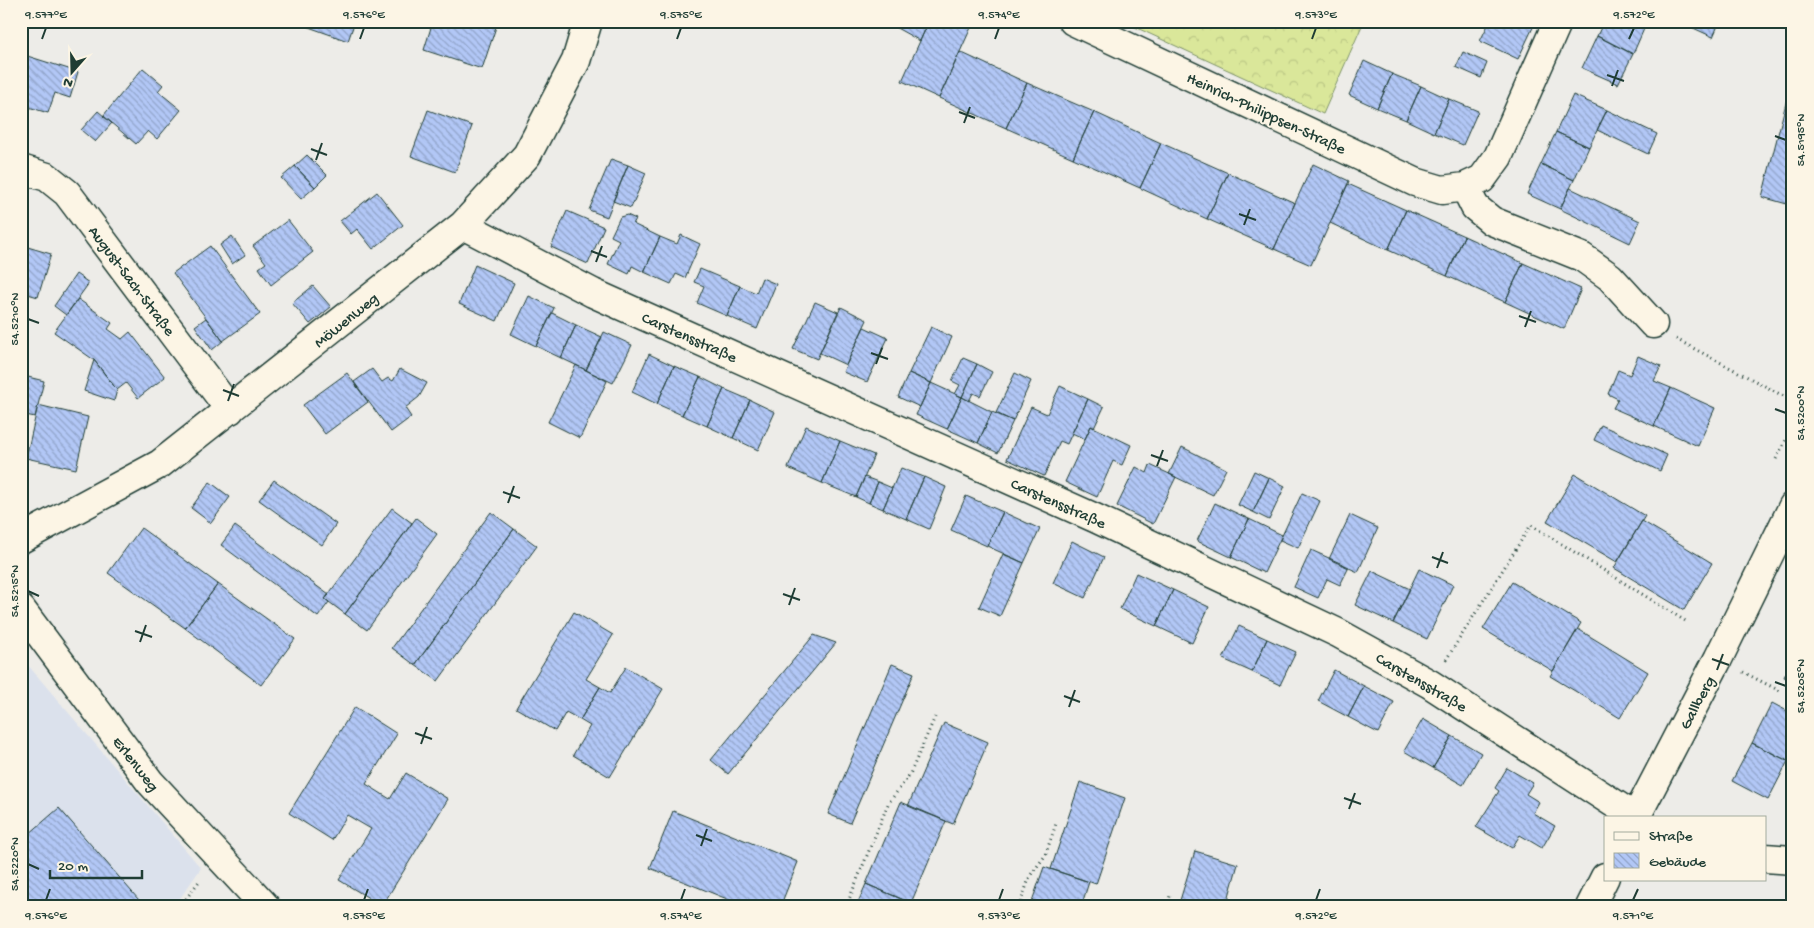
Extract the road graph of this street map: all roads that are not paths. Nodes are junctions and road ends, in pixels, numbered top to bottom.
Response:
1 (588, 21) edge
2 (1072, 21) edge
3 (1558, 21) edge
4 (21, 169) edge
5 (1465, 187) junction
6 (463, 225) junction
7 (1653, 324) road end
8 (230, 410) junction
9 (1793, 506) edge
10 (21, 539) edge
11 (21, 609) edge
12 (1634, 816) edge
13 (1637, 816) edge
14 (1766, 858) edge
15 (1793, 860) edge
16 (1604, 879) edge
17 (266, 907) edge
18 (1590, 907) edge

1 - 6 street, Möwenweg
2 - 5 street, Heinrich-Philippsen-Straße
3 - 5 street, Heinrich-Philippsen-Straße
4 - 8 street, August-Sach-Straße
5 - 7 street
6 - 8 street, Möwenweg
6 - 12 street, Carstensstraße
8 - 10 street, Möwenweg
9 - 13 street, Gallberg
11 - 17 street, Erlenweg
14 - 15 street
16 - 18 street

